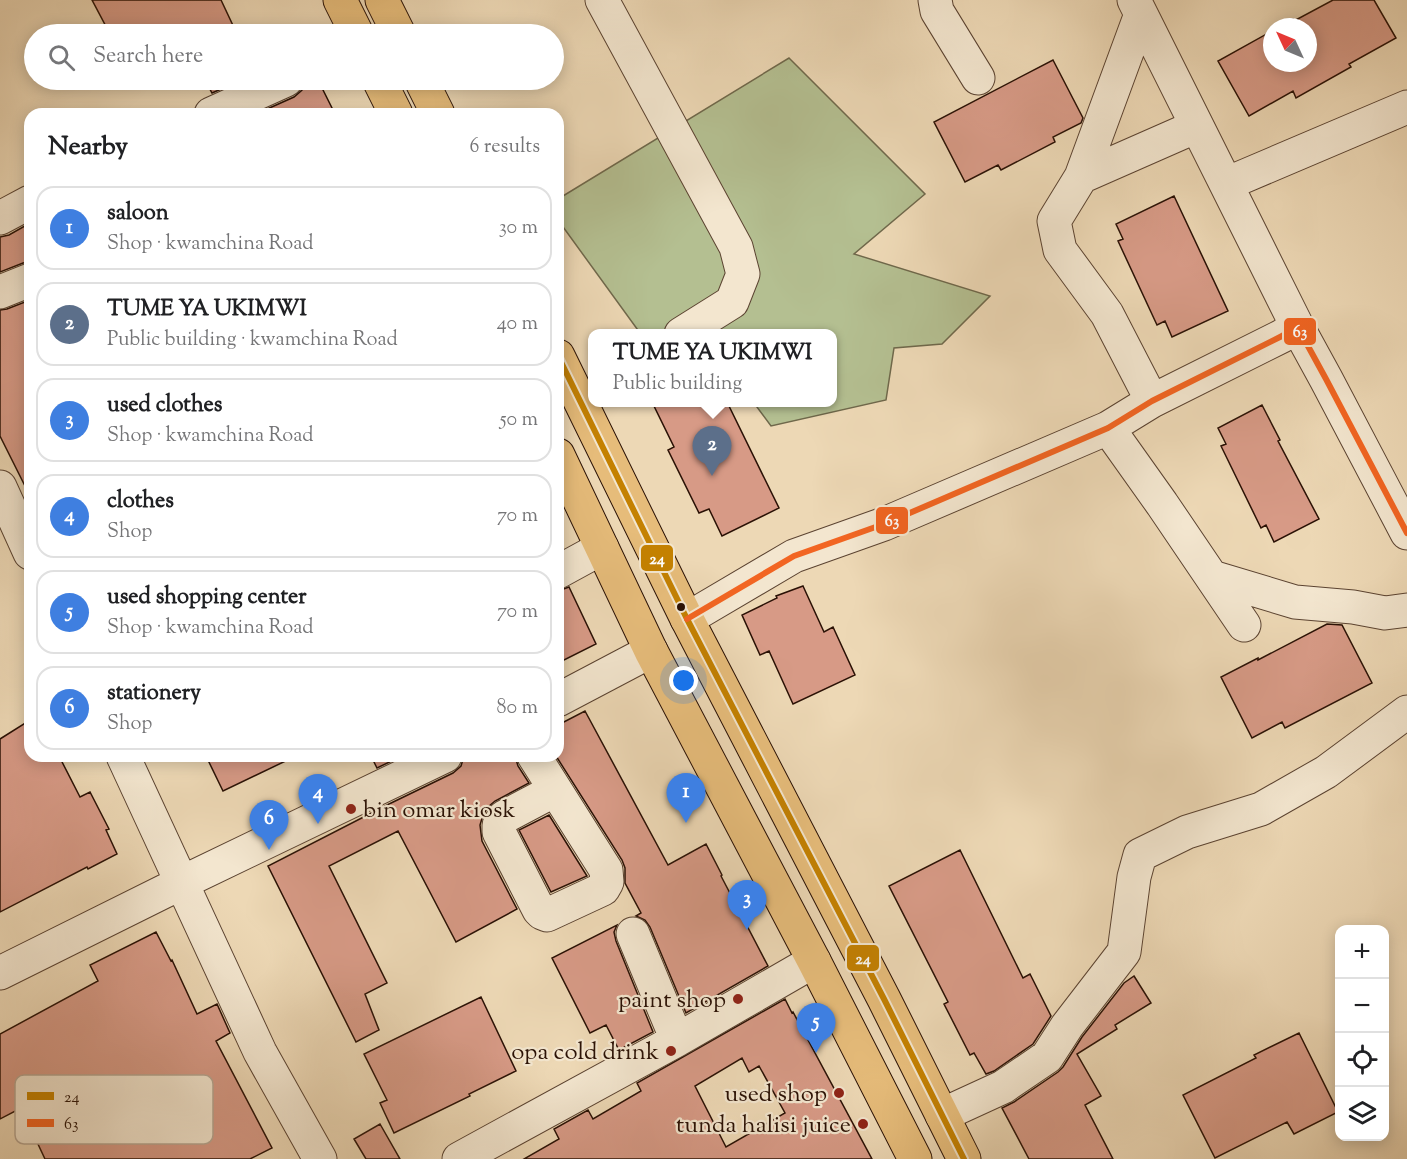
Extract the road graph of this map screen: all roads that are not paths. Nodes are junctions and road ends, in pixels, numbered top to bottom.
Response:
1 (340, 0) edge
2 (382, 0) edge
3 (602, 0) edge
4 (935, 0) edge
5 (1137, 7) edge
6 (352, 24) edge
7 (391, 24) edge
8 (978, 78) dead end
9 (266, 90) edge
10 (384, 90) edge
11 (427, 90) edge
12 (1407, 107) edge
13 (230, 108) edge
14 (393, 108) edge
15 (435, 108) edge
16 (1197, 126) junction
17 (1081, 177) junction
18 (1226, 184) junction
19 (24, 205) edge
20 (0, 218) edge
21 (24, 282) edge
22 (0, 292) edge
23 (1297, 326) junction
24 (688, 329) edge
25 (564, 364) edge
26 (585, 394) edge
27 (1152, 401) junction
28 (591, 407) edge
29 (1108, 428) junction
30 (564, 468) edge
31 (0, 487) edge
32 (1407, 533) edge
33 (24, 540) edge
34 (602, 548) junction
35 (564, 569) edge
36 (1212, 577) junction
37 (1407, 610) edge
38 (687, 619) junction
39 (1244, 625) dead end
40 (651, 651) junction
41 (564, 697) edge
42 (1407, 712) edge
43 (126, 762) edge
44 (433, 762) edge
45 (538, 762) edge
46 (555, 790) dead end
47 (181, 883) junction
48 (633, 934) dead end
49 (814, 961) junction
50 (0, 973) edge
51 (884, 999) junction
52 (843, 1018) junction
53 (677, 1040) junction
54 (942, 1115) junction
55 (320, 1159) edge
56 (459, 1159) edge
57 (915, 1159) edge
58 (964, 1159) edge

1 - 6 main road
2 - 7 main road
3 - 24 street
4 - 8 street
5 - 16 street
5 - 17 street
9 - 13 street
10 - 14 main road
11 - 15 main road
12 - 18 street
16 - 17 street
16 - 18 street
17 - 27 street
18 - 23 street
19 - 20 street
21 - 22 street
23 - 27 street
23 - 32 street
25 - 26 main road
27 - 29 street
28 - 38 main road
29 - 36 street
29 - 38 street
30 - 34 main road
31 - 33 street
34 - 35 street
34 - 40 main road
36 - 37 street
36 - 39 street
38 - 51 main road
40 - 41 street
40 - 49 main road
42 - 54 street
43 - 47 street
44 - 47 street
45 - 46 street
47 - 50 street
47 - 55 street
48 - 53 street
49 - 52 main road
49 - 53 street
51 - 52 main road
51 - 54 main road
52 - 57 main road
53 - 56 street
54 - 58 main road

